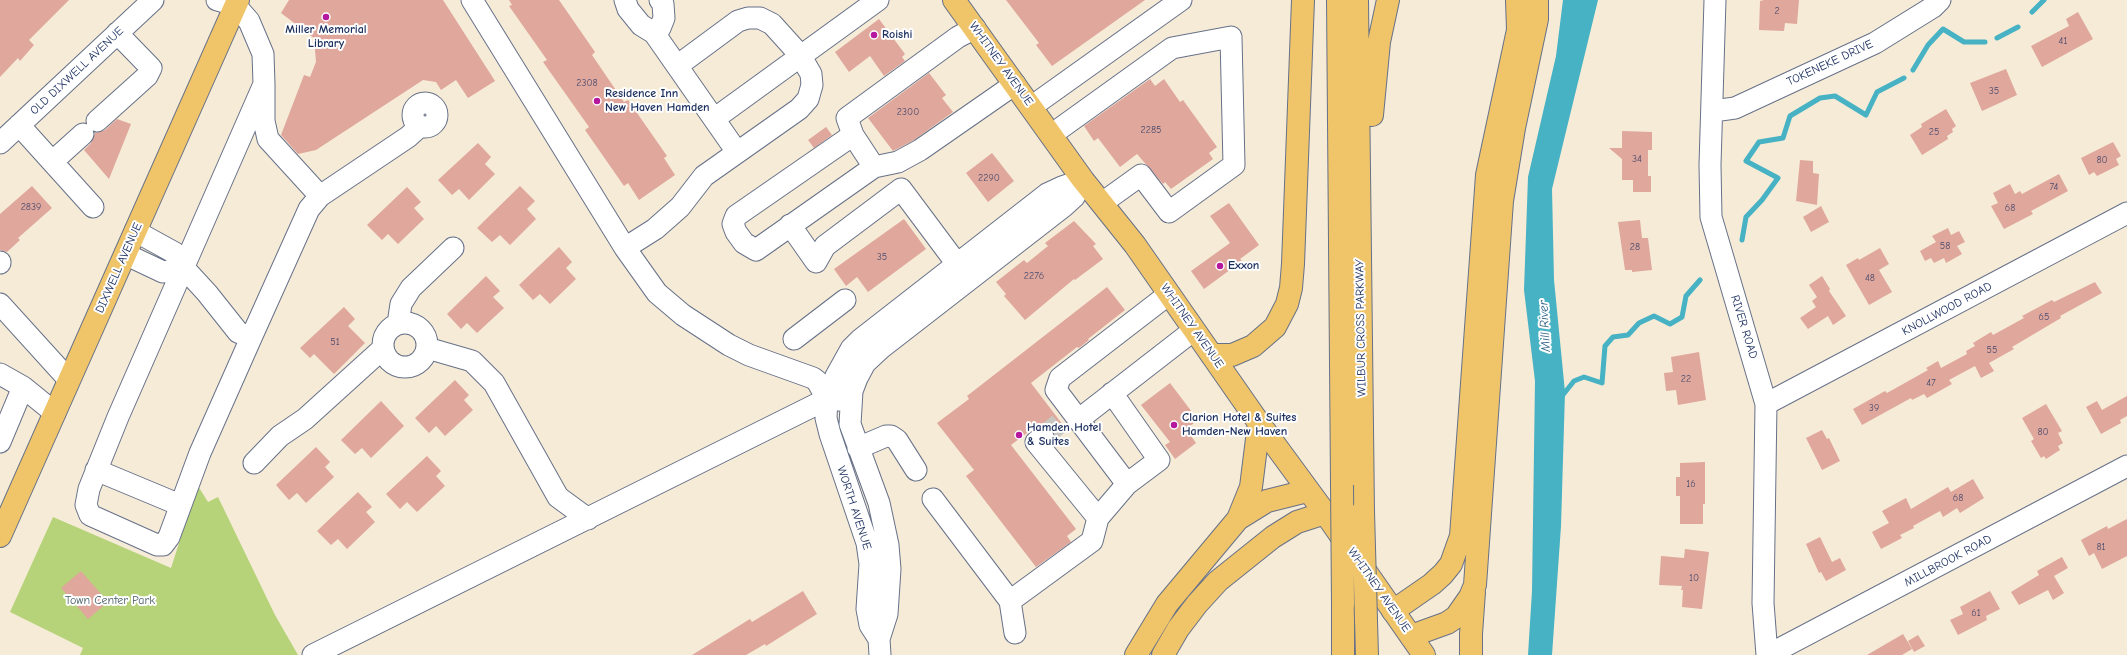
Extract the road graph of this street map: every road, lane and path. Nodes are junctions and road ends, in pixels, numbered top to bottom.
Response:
1 (153, 0) edge
2 (472, 0) edge
3 (625, 0) edge
4 (660, 0) edge
5 (878, 0) edge
6 (954, 0) edge
7 (1181, 0) edge
8 (1302, 0) edge
9 (1338, 0) edge
10 (1358, 0) edge
11 (1388, 0) edge
12 (1517, 0) edge
13 (1537, 0) edge
14 (1715, 0) edge
15 (1940, 0) edge
16 (230, 2) edge
17 (974, 28) junction
18 (118, 33) junction
19 (654, 33) junction
20 (800, 55) junction
21 (677, 66) junction
22 (264, 84) junction
23 (1015, 84) junction
24 (1031, 107) junction
25 (1713, 111) junction
26 (714, 119) junction
27 (19, 125) junction
28 (419, 127) dead end
29 (852, 135) junction
30 (1051, 135) junction
31 (0, 143) edge
32 (737, 152) junction
33 (53, 161) junction
34 (874, 167) junction
35 (1360, 171) junction
36 (1083, 180) junction
37 (320, 196) junction
38 (1102, 204) junction
39 (93, 207) dead end
40 (2127, 213) edge
41 (790, 226) junction
42 (135, 231) junction
43 (1006, 239) junction
44 (453, 248) dead end
45 (625, 248) junction
46 (125, 254) junction
47 (957, 264) junction
48 (184, 268) junction
49 (1170, 294) junction
50 (845, 300) dead end
51 (0, 304) edge
52 (398, 324) junction
53 (1194, 330) junction
54 (885, 332) junction
55 (251, 338) junction
56 (794, 339) dead end
57 (427, 348) junction
58 (383, 351) junction
59 (1212, 355) junction
60 (0, 374) edge
61 (69, 380) junction
62 (23, 387) junction
63 (1112, 393) junction
64 (827, 399) junction
65 (851, 401) junction
66 (1766, 404) junction
67 (55, 413) junction
68 (1070, 418) junction
69 (1258, 424) junction
70 (1043, 437) dead end
71 (0, 442) edge
72 (858, 448) junction
73 (254, 463) dead end
74 (2127, 466) edge
75 (96, 470) junction
76 (916, 470) dead end
77 (1127, 484) junction
78 (1307, 491) junction
79 (933, 499) dead end
80 (180, 504) junction
81 (1325, 513) junction
82 (1098, 518) junction
83 (588, 519) junction
84 (1238, 519) junction
85 (0, 536) edge
86 (1475, 585) junction
87 (1010, 601) junction
88 (1393, 611) junction
89 (1015, 632) dead end
90 (1411, 636) junction
91 (879, 647) edge
92 (313, 655) edge
93 (1136, 655) edge
94 (1163, 655) edge
95 (1343, 655) edge
96 (1367, 655) edge
97 (1424, 655) edge
98 (1471, 655) edge
99 (1767, 655) edge

1 - 18 street, OLD DIXWELL AVENUE
2 - 45 street
3 - 19 street
4 - 19 street
5 - 20 street
6 - 17 main road, WHITNEY AVENUE
7 - 24 street
8 - 59 main road
9 - 95 main road, WILBUR CROSS PARKWAY, bridge
10 - 35 main road, WILBUR CROSS PARKWAY
11 - 35 main road
12 - 88 main road
13 - 86 main road
14 - 25 street, RIVER ROAD
15 - 25 street, TOKENEKE DRIVE
16 - 22 street
16 - 42 main road, DIXWELL AVENUE
17 - 23 main road, WHITNEY AVENUE
17 - 29 street
18 - 27 street, OLD DIXWELL AVENUE
18 - 33 street
19 - 21 street
20 - 21 street
20 - 26 street
20 - 32 street
21 - 26 street
22 - 37 street
22 - 48 street
23 - 24 main road, WHITNEY AVENUE
23 - 34 street
24 - 30 main road, WHITNEY AVENUE
25 - 66 street, RIVER ROAD
26 - 32 street
27 - 31 street, OLD DIXWELL AVENUE
27 - 33 street
28 - 37 street
29 - 34 street
29 - 41 street
30 - 36 main road, WHITNEY AVENUE
30 - 38 street
32 - 45 street
33 - 39 street
34 - 41 street
35 - 96 main road, WILBUR CROSS PARKWAY, bridge
36 - 38 main road, WHITNEY AVENUE
36 - 43 street, WORTH AVENUE
37 - 55 street
38 - 49 main road, WHITNEY AVENUE
40 - 66 street, KNOLLWOOD ROAD
41 - 47 street
42 - 46 main road, DIXWELL AVENUE
42 - 48 street
43 - 47 street, WORTH AVENUE
43 - 54 street, WORTH AVENUE
44 - 52 street
45 - 64 street
46 - 48 street
46 - 61 main road, DIXWELL AVENUE
47 - 54 street, WORTH AVENUE
48 - 55 street
48 - 75 street
49 - 53 main road, WHITNEY AVENUE
49 - 68 street
50 - 56 street
51 - 61 street
52 - 57 street
52 - 58 street
53 - 59 main road, WHITNEY AVENUE
53 - 63 street
54 - 64 street, WORTH AVENUE
54 - 65 street, WORTH AVENUE
55 - 80 street
57 - 58 street
57 - 83 street
58 - 73 street
59 - 69 main road, WHITNEY AVENUE
60 - 62 street
61 - 67 main road, DIXWELL AVENUE
62 - 67 street
62 - 71 street
63 - 68 street
63 - 77 street
64 - 65 street
64 - 83 street
64 - 91 street, WORTH AVENUE
65 - 72 street, WORTH AVENUE
66 - 99 street, RIVER ROAD
67 - 85 main road, DIXWELL AVENUE
68 - 77 street
69 - 78 main road, WHITNEY AVENUE
69 - 84 main road
70 - 82 street
72 - 76 street
72 - 91 street, WORTH AVENUE
74 - 99 street, MILLBROOK ROAD
75 - 80 street
75 - 80 street
77 - 82 street
78 - 81 main road, WHITNEY AVENUE
78 - 84 main road
79 - 87 street
81 - 88 main road, WHITNEY AVENUE
81 - 94 main road
82 - 87 street
83 - 92 street
84 - 93 main road
86 - 90 main road
86 - 98 main road
87 - 89 street
88 - 90 main road, WHITNEY AVENUE
90 - 97 main road, WHITNEY AVENUE

